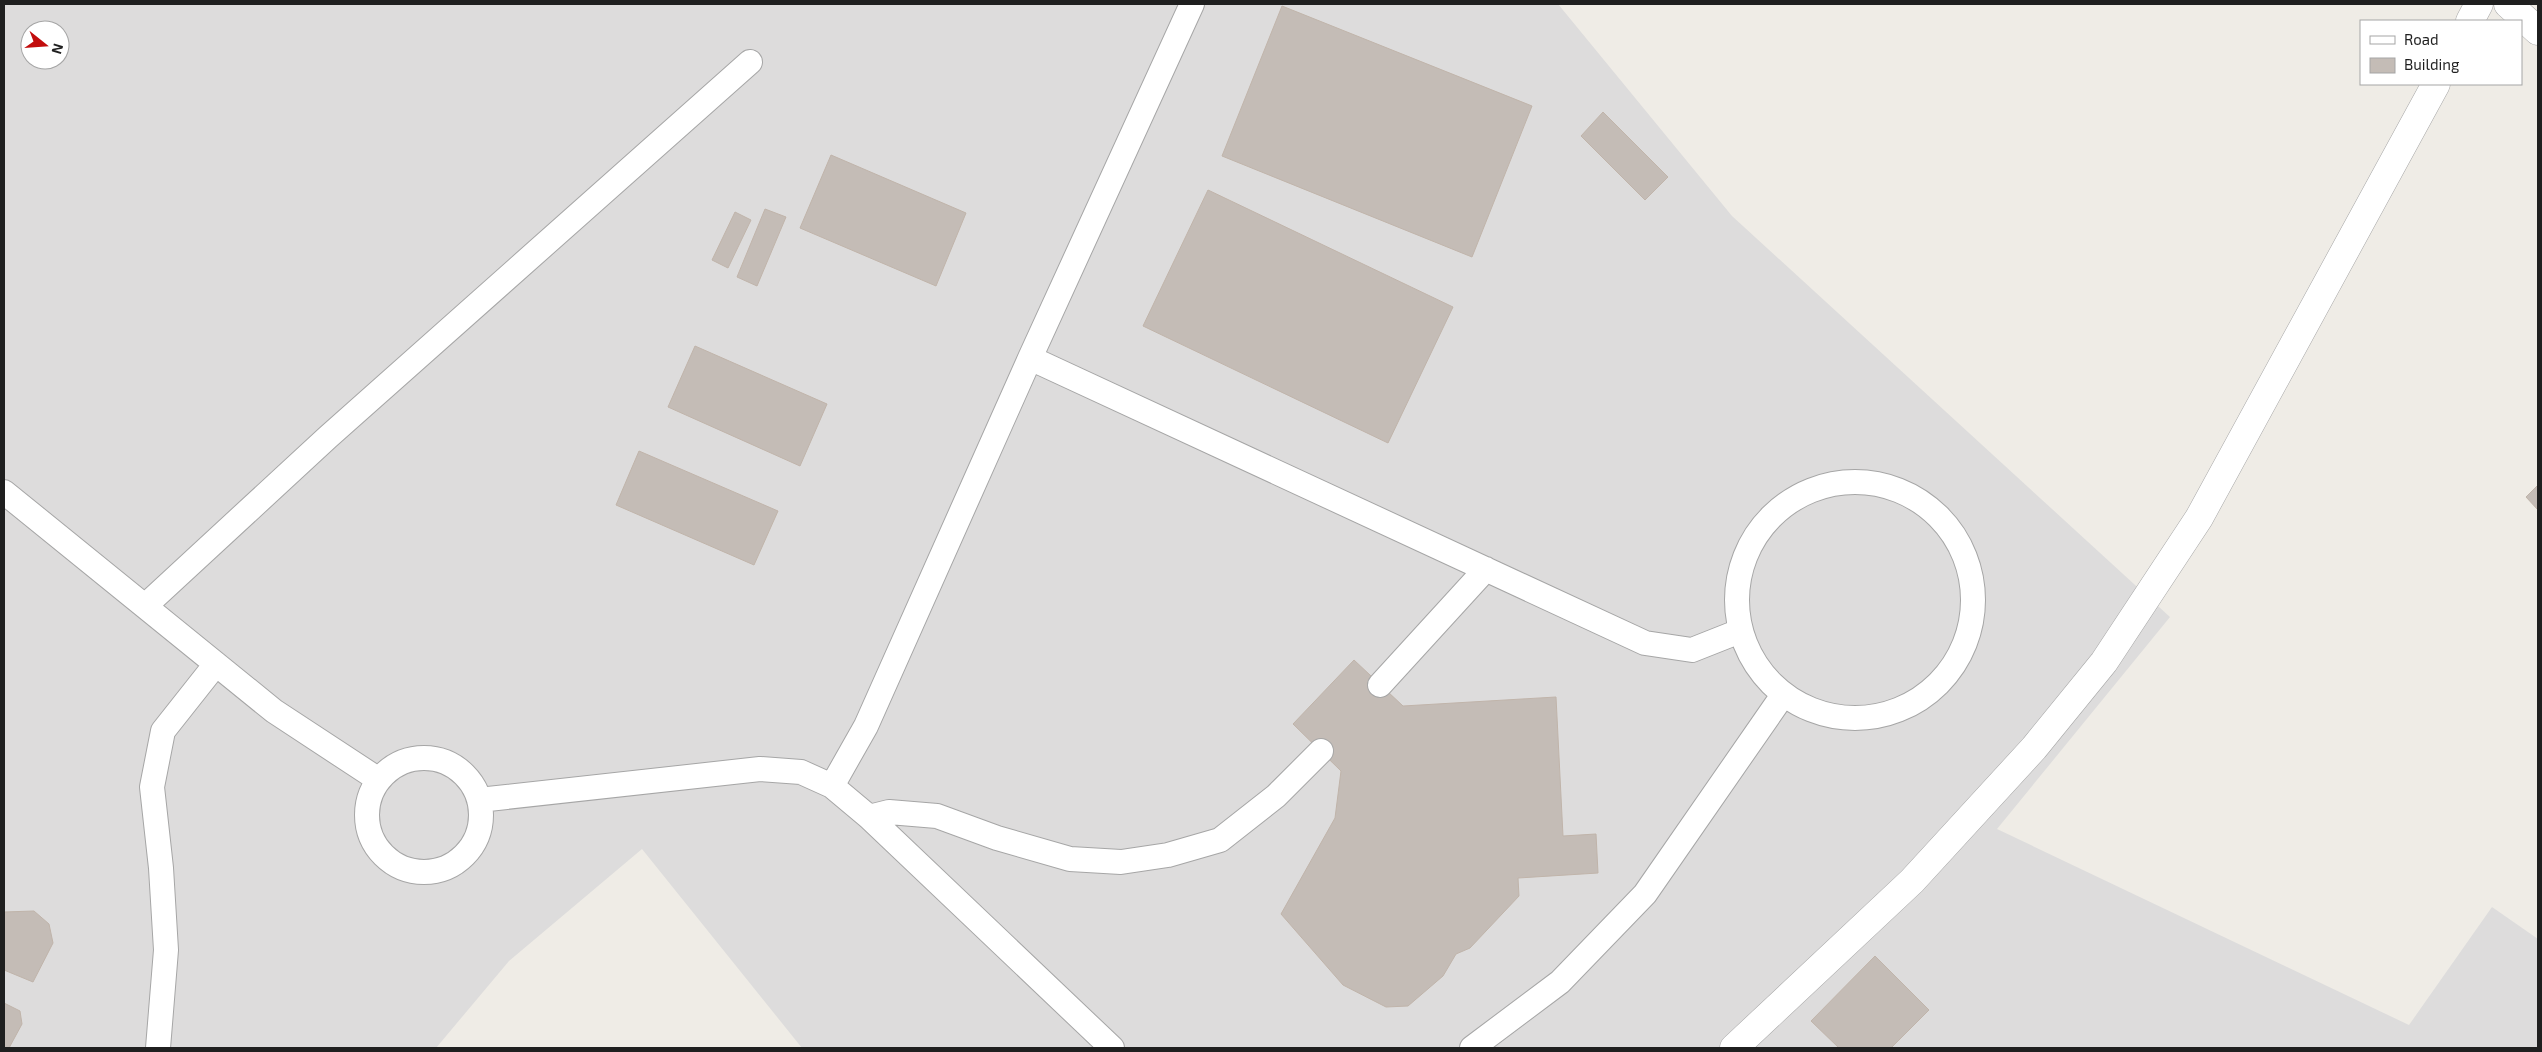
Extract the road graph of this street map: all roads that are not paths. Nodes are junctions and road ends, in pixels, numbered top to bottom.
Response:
1 (1192, 4) edge
2 (2479, 4) edge
3 (2508, 4) edge
4 (2471, 20) edge
5 (2538, 31) edge
6 (750, 62) dead end
7 (2435, 85) edge
8 (1030, 358) junction
9 (4, 492) edge
10 (1486, 569) junction
11 (145, 606) junction
12 (1740, 631) junction
13 (216, 664) junction
14 (1380, 685) dead end
15 (1783, 695) junction
16 (1322, 751) dead end
17 (379, 780) junction
18 (832, 786) junction
19 (479, 800) junction
20 (868, 817) junction
21 (158, 1048) edge
22 (1112, 1048) edge
23 (1472, 1048) edge
24 (1734, 1048) edge

1 - 8 lane
2 - 4 street
3 - 5 street
6 - 11 lane
7 - 24 street
8 - 10 lane
8 - 18 lane
9 - 11 lane
10 - 12 lane
10 - 14 lane
11 - 13 lane
12 - 15 lane
12 - 15 lane
13 - 17 lane
13 - 21 lane
15 - 23 lane
16 - 20 lane
17 - 19 lane
17 - 19 lane
18 - 19 lane
18 - 20 lane
20 - 22 lane

